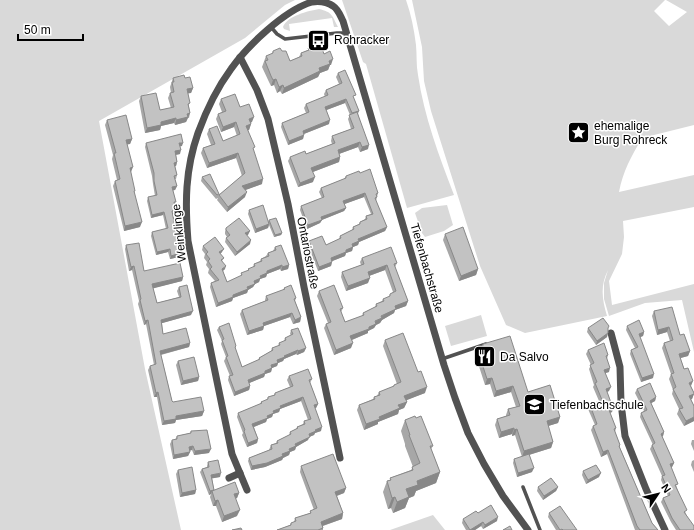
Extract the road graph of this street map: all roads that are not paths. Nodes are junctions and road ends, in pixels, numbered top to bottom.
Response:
1 (327, 3) joint
2 (272, 27) junction
3 (347, 33) junction
4 (240, 57) junction
5 (611, 333) dead end
6 (491, 343) edge
7 (442, 359) junction
8 (340, 458) dead end
9 (240, 473) junction
10 (229, 478) dead end
11 (523, 487) dead end
12 (247, 490) dead end
13 (528, 530) edge
14 (540, 530) edge
15 (665, 530) edge

1 - 2 street, Weinklinge
1 - 3 street, Tiefenbachstraße
2 - 3 lane
2 - 4 street, Weinklinge
3 - 7 street, Tiefenbachstraße
4 - 8 street, Ontariostraße
4 - 9 street, Weinklinge
5 - 15 street
6 - 7 lane
7 - 13 street, Tiefenbachstraße
9 - 10 street
9 - 12 street, Weinklinge
11 - 14 lane

